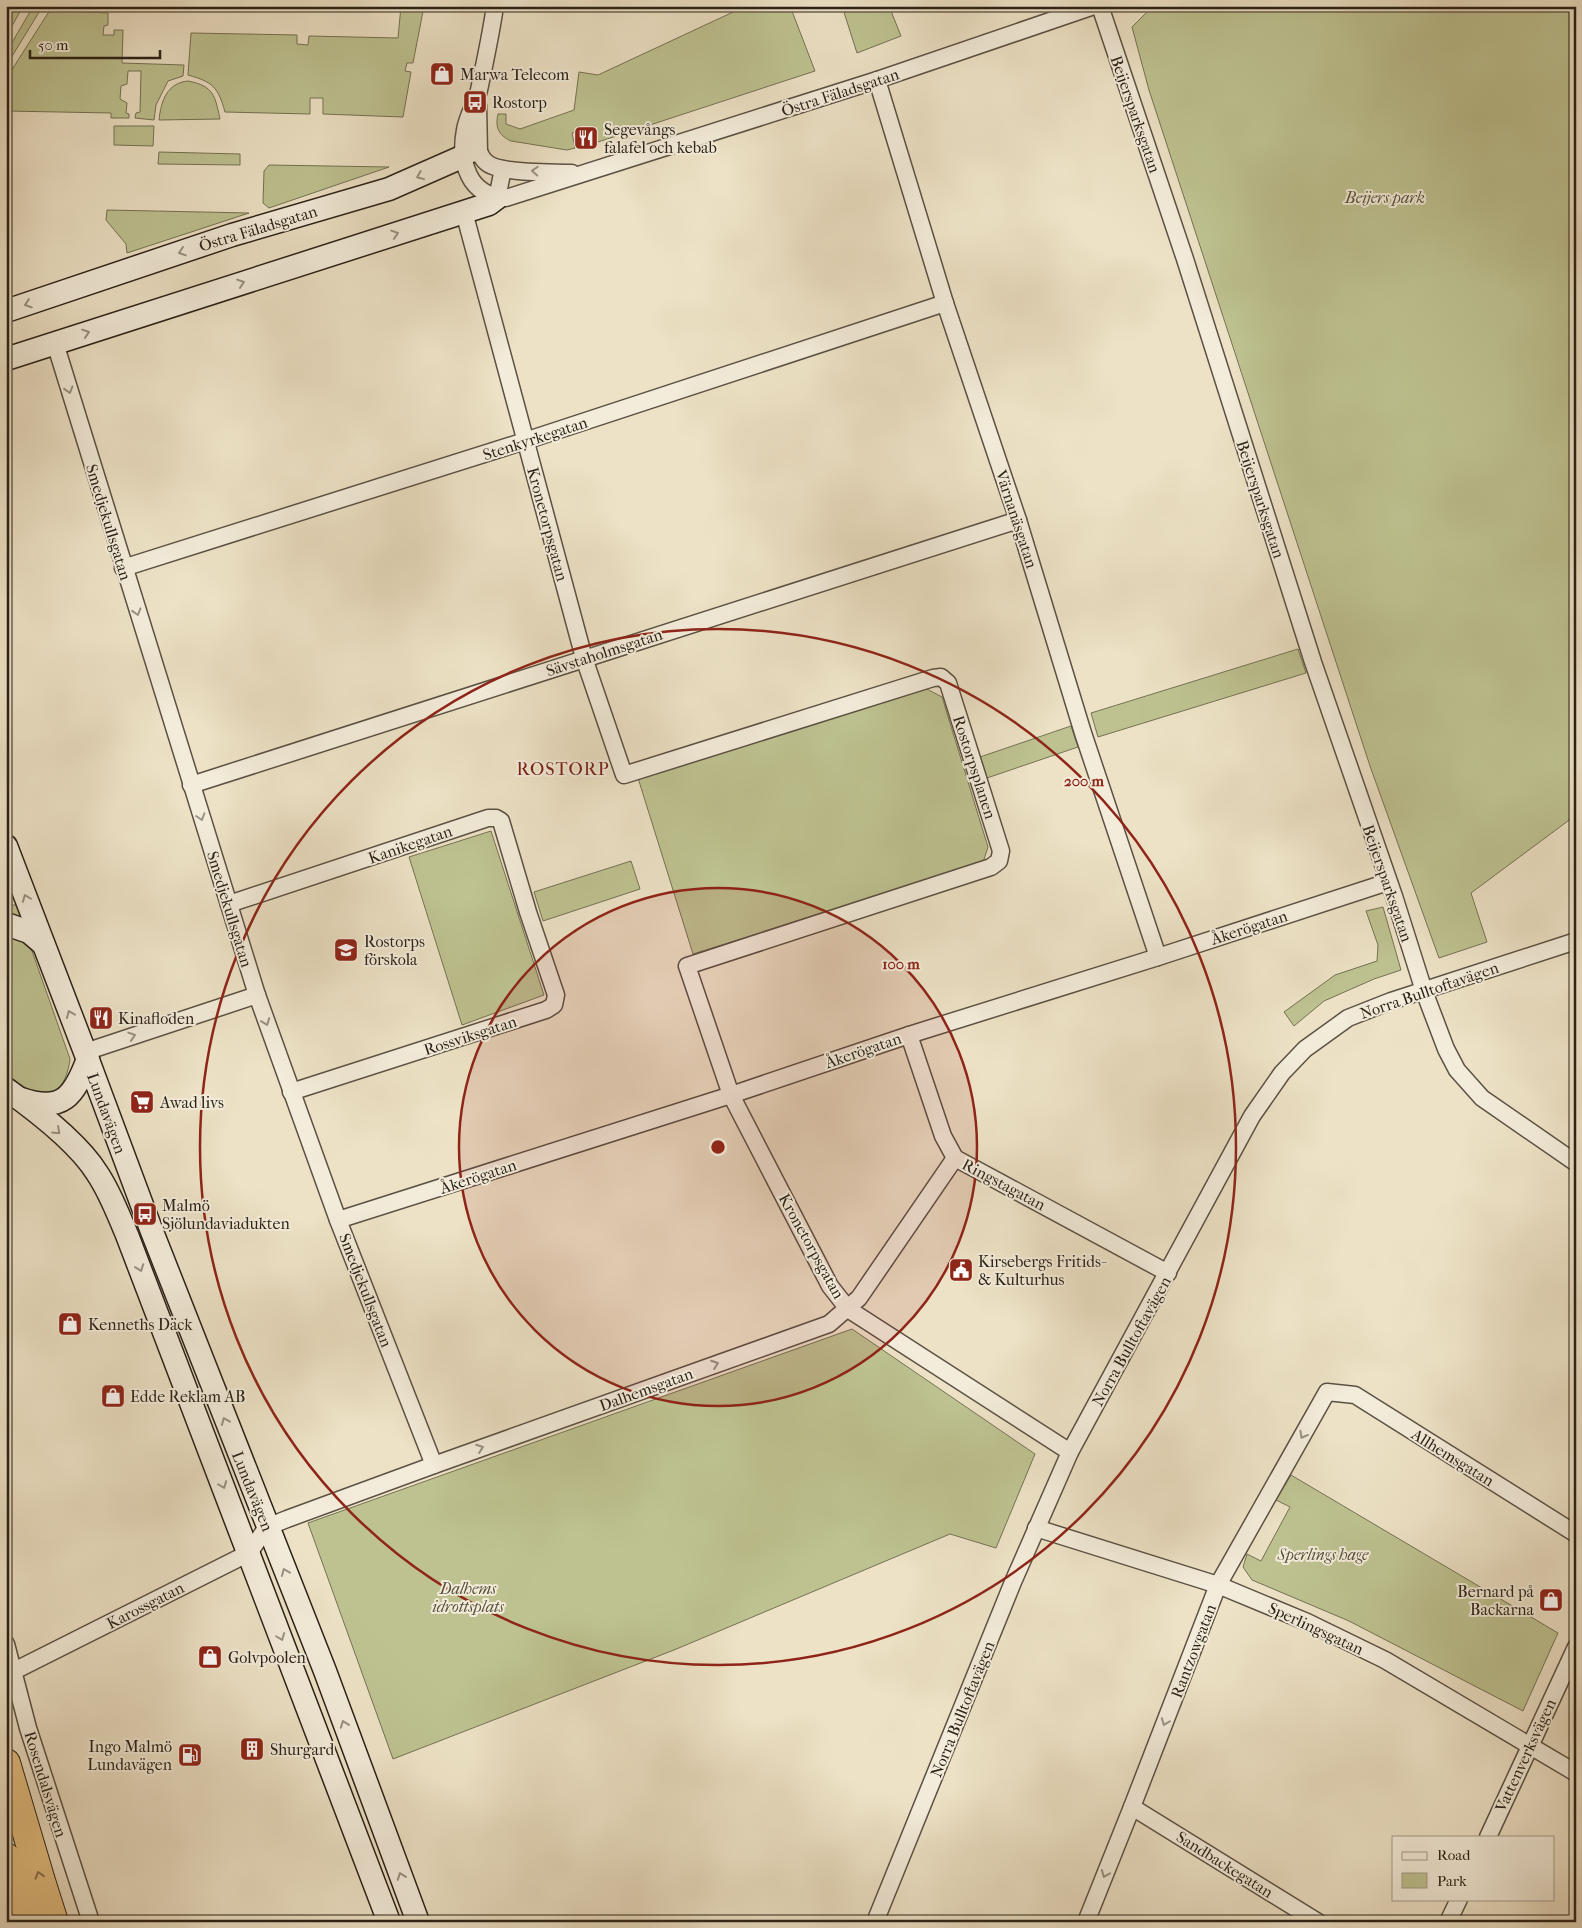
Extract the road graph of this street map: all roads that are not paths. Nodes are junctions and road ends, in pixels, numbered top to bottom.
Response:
1 (495, 6) edge
2 (1094, 6) edge
3 (1100, 6) edge
4 (876, 80) junction
5 (471, 154) junction
6 (503, 169) junction
7 (584, 173) junction
8 (497, 198) junction
9 (464, 212) junction
10 (945, 303) junction
11 (6, 311) edge
12 (55, 343) junction
13 (6, 359) edge
14 (525, 441) junction
15 (1018, 520) junction
16 (123, 568) junction
17 (584, 658) junction
18 (624, 775) joint
19 (191, 785) junction
20 (6, 846) edge
21 (1388, 882) junction
22 (229, 904) junction
23 (528, 912) joint
24 (6, 924) edge
25 (1576, 941) edge
26 (43, 944) junction
27 (1158, 957) junction
28 (687, 966) joint
29 (1424, 991) junction
30 (257, 995) junction
31 (909, 1035) junction
32 (87, 1056) junction
33 (291, 1092) junction
34 (13, 1094) edge
35 (731, 1095) junction
36 (955, 1158) junction
37 (1576, 1163) edge
38 (338, 1220) junction
39 (1168, 1273) junction
40 (848, 1309) junction
41 (1327, 1392) joint
42 (1070, 1452) junction
43 (434, 1465) junction
44 (267, 1527) junction
45 (1036, 1528) junction
46 (1576, 1534) edge
47 (249, 1553) junction
48 (1218, 1585) junction
49 (6, 1644) edge
50 (1576, 1647) edge
51 (14, 1671) junction
52 (1529, 1744) junction
53 (6, 1763) edge
54 (1576, 1773) edge
55 (1132, 1807) junction
56 (1488, 1836) edge
57 (6, 1856) edge
58 (1459, 1900) edge
59 (27, 1922) edge
60 (54, 1922) edge
61 (91, 1922) edge
62 (389, 1922) edge
63 (418, 1922) edge
64 (876, 1922) edge
65 (1086, 1922) edge
66 (1318, 1922) edge
67 (1448, 1922) edge

1 - 5 street
2 - 4 street, Östra Fäladsgatan
3 - 21 street, Beijersparksgatan
4 - 7 street, Östra Fäladsgatan
4 - 10 street, Värnanäsgatan
5 - 6 street, Östra Fäladsgatan
5 - 8 street
5 -> 11 main road, Östra Fäladsgatan
7 -> 6 street, Östra Fäladsgatan
6 - 8 street
7 - 8 street, Östra Fäladsgatan
8 - 9 main road, Östra Fäladsgatan
12 -> 9 main road, Östra Fäladsgatan
9 - 14 street, Kronetorpsgatan
10 - 14 street, Stenkyrkegatan
10 - 15 street, Värnanäsgatan
12 - 13 main road, Östra Fäladsgatan
12 -> 16 street, Smedjekullsgatan
14 - 16 street, Stenkyrkegatan
14 - 17 street, Kronetorpsgatan
15 - 17 street, Sävstaholmsgatan
15 - 27 street, Värnanäsgatan
16 -> 19 street, Smedjekullsgatan
17 - 18 street, Kronetorpsgatan
17 - 19 street, Sävstaholmsgatan
18 - 28 street, Rostorpsplanen
19 -> 22 street, Smedjekullsgatan
26 -> 20 main road, Lundavägen
21 - 27 street, Åkerögatan
21 - 29 street, Beijersparksgatan
22 - 23 street, Kanikegatan
22 - 30 street, Smedjekullsgatan
23 - 33 street, Rossviksgatan
24 - 26 main road
25 - 29 street, Norra Bulltoftavägen
32 -> 26 main road, Lundavägen
27 - 31 street, Åkerögatan
28 - 35 street, Kronetorpsgatan
29 - 37 street, Beijersparksgatan
29 - 39 street, Norra Bulltoftavägen
32 -> 30 street
30 -> 33 street, Smedjekullsgatan
31 - 35 street, Åkerögatan
31 - 36 street, Ringstagatan
32 - 34 main road, Lundavägen
44 -> 32 main road, Lundavägen
33 - 38 street, Smedjekullsgatan
34 -> 47 main road, Lundavägen
35 - 38 street, Åkerögatan
35 - 40 street, Kronetorpsgatan
36 - 39 street, Ringstagatan
36 - 40 street, Dalhemsgatan
38 - 43 street, Smedjekullsgatan
39 - 42 street, Norra Bulltoftavägen
40 - 42 street, Kronetorpsgatan
43 -> 40 street, Dalhemsgatan
41 - 46 street, Allhemsgatan
41 -> 48 street, Rantzowgatan
42 - 45 street, Norra Bulltoftavägen
43 - 44 street, Dalhemsgatan
44 - 47 street, Karossgatan
63 -> 44 main road, Lundavägen
45 - 48 street, Sperlingsgatan
45 - 64 street, Norra Bulltoftavägen
47 - 51 street, Karossgatan
47 -> 62 main road, Lundavägen
48 - 52 street, Sperlingsgatan
48 -> 55 street, Rantzowgatan
49 - 51 street, Rosendalsvägen
50 - 52 street, Vattenverksvägen
51 - 61 street, Rosendalsvägen
52 - 54 street, Sperlingsgatan
52 - 56 street, Vattenverksvägen
60 -> 53 highway
55 -> 65 street, Rantzowgatan
55 - 66 street, Sandbackegatan
57 - 59 highway
58 - 67 street

